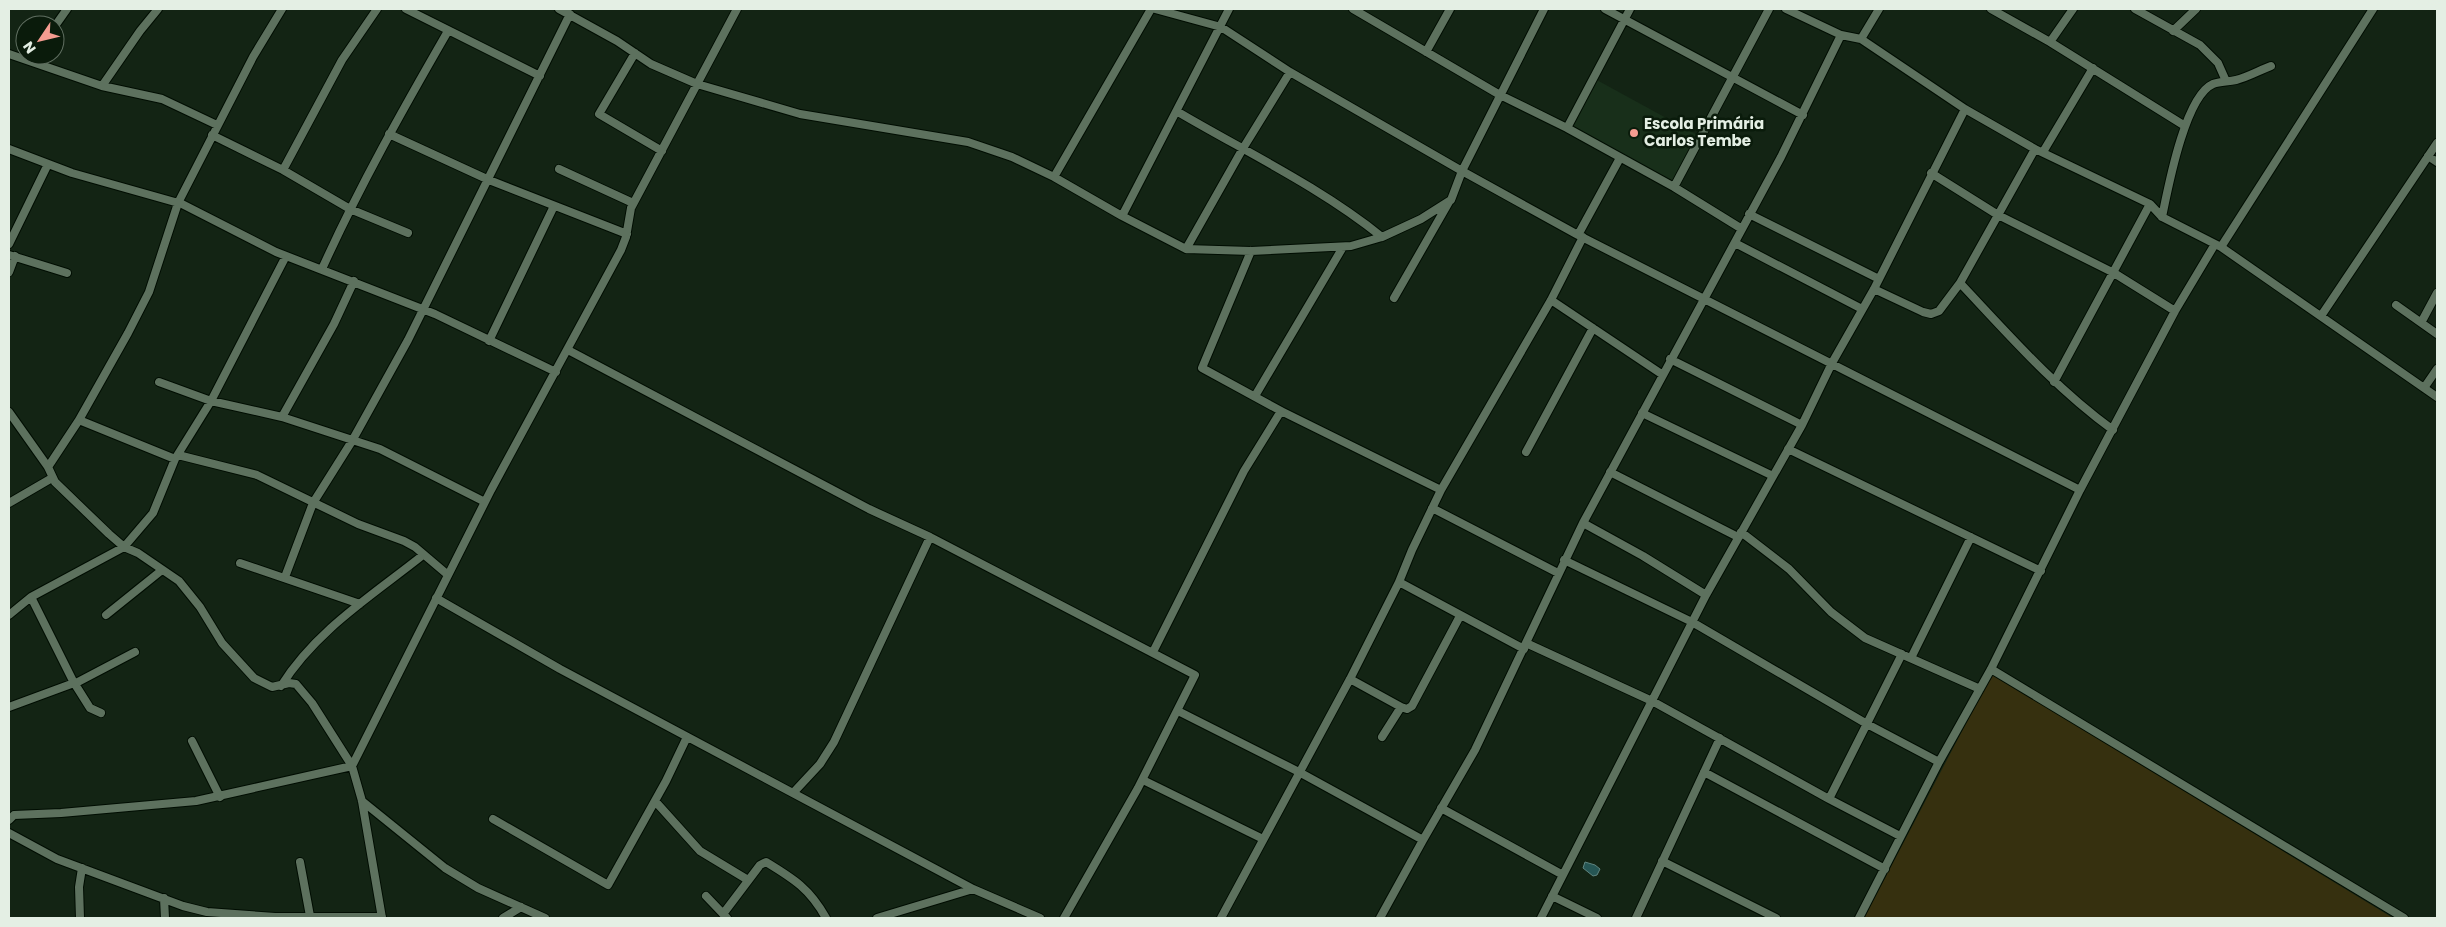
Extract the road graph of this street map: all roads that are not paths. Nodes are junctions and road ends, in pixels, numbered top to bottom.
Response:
1 (158, 9) edge
2 (282, 9) edge
3 (377, 9) edge
4 (406, 9) edge
5 (559, 9) edge
6 (737, 9) edge
7 (1151, 9) edge
8 (1155, 9) edge
9 (1230, 9) edge
10 (1353, 9) edge
11 (1448, 9) edge
12 (1544, 9) edge
13 (1605, 9) edge
14 (1630, 9) edge
15 (1770, 9) edge
16 (1879, 9) edge
17 (1991, 9) edge
18 (2073, 9) edge
19 (2135, 9) edge
20 (2196, 9) edge
21 (2373, 9) edge
22 (1791, 10) edge
23 (570, 14) junction
24 (1624, 19) junction
25 (1221, 26) junction
26 (448, 31) junction
27 (2173, 31) junction
28 (1841, 35) junction
29 (1861, 39) junction
30 (2050, 42) junction
31 (1426, 52) junction
32 (635, 53) junction
33 (51, 65) edge
34 (2271, 66) dead end
35 (2093, 68) junction
36 (1290, 72) junction
37 (540, 76) junction
38 (1733, 77) junction
39 (2226, 81) junction
40 (697, 84) junction
41 (102, 86) junction
42 (1500, 95) junction
43 (1965, 109) junction
44 (1178, 112) junction
45 (1803, 115) junction
46 (217, 125) junction
47 (2185, 126) junction
48 (1567, 128) junction
49 (212, 134) junction
50 (389, 134) junction
51 (2437, 143) edge
52 (9, 149) edge
53 (1242, 150) junction
54 (662, 151) junction
55 (2039, 151) junction
56 (2428, 156) junction
57 (1620, 158) junction
58 (2437, 162) edge
59 (48, 164) junction
60 (559, 169) dead end
61 (283, 170) junction
62 (1462, 171) junction
63 (1931, 173) junction
64 (1054, 177) junction
65 (489, 180) junction
66 (1674, 188) junction
67 (1451, 200) junction
68 (178, 203) junction
69 (634, 203) junction
70 (2150, 204) junction
71 (554, 206) junction
72 (350, 209) junction
73 (1749, 214) junction
74 (1998, 215) junction
75 (1122, 216) junction
76 (2162, 217) junction
77 (1742, 229) junction
78 (408, 233) dead end
79 (627, 234) junction
80 (1581, 236) junction
81 (1382, 237) junction
82 (1735, 243) junction
83 (9, 244) edge
84 (2218, 246) junction
85 (1343, 247) junction
86 (1186, 249) junction
87 (1252, 251) junction
88 (12, 255) edge
89 (286, 256) junction
90 (322, 269) junction
91 (9, 272) edge
92 (67, 273) dead end
93 (2114, 273) junction
94 (1879, 279) junction
95 (354, 281) junction
96 (1960, 283) junction
97 (1874, 289) junction
98 (2437, 293) edge
99 (1394, 298) dead end
100 (1703, 298) junction
101 (1551, 300) junction
102 (2396, 305) dead end
103 (422, 309) junction
104 (1862, 309) junction
105 (2175, 311) junction
106 (2321, 316) junction
107 (2422, 321) junction
108 (1593, 328) junction
109 (2437, 334) edge
110 (489, 341) junction
111 (568, 350) junction
112 (1670, 359) junction
113 (1832, 363) junction
114 (2437, 369) edge
115 (556, 372) junction
116 (1663, 374) junction
117 (159, 382) dead end
118 (2054, 382) junction
119 (2424, 388) junction
120 (1255, 396) junction
121 (2437, 397) edge
122 (211, 401) junction
123 (1281, 411) junction
124 (9, 412) edge
125 (1642, 413) junction
126 (282, 417) junction
127 (79, 420) junction
128 (1802, 425) junction
129 (2113, 430) junction
130 (352, 441) junction
131 (1788, 449) junction
132 (1526, 452) dead end
133 (177, 457) junction
134 (48, 467) junction
135 (1610, 472) junction
136 (1773, 476) junction
137 (52, 478) junction
138 (1442, 490) junction
139 (2080, 490) junction
140 (485, 502) junction
141 (9, 503) edge
142 (313, 503) junction
143 (1432, 508) junction
144 (1583, 524) junction
145 (1739, 535) junction
146 (930, 537) junction
147 (1971, 537) junction
148 (124, 547) junction
149 (423, 554) junction
150 (1564, 560) junction
151 (240, 562) dead end
152 (162, 570) junction
153 (2041, 571) junction
154 (1558, 572) junction
155 (448, 575) junction
156 (284, 577) junction
157 (1399, 582) junction
158 (1706, 595) junction
159 (31, 597) junction
160 (436, 598) junction
161 (360, 604) junction
162 (9, 615) edge
163 (106, 616) dead end
164 (1460, 616) junction
165 (1692, 622) junction
166 (1525, 646) junction
167 (135, 652) dead end
168 (1153, 652) junction
169 (1902, 654) junction
170 (1911, 658) junction
171 (1991, 669) junction
172 (1350, 679) junction
173 (75, 683) junction
174 (282, 686) junction
175 (1980, 689) junction
176 (1652, 701) junction
177 (9, 707) edge
178 (1401, 707) junction
179 (1178, 711) junction
180 (102, 713) dead end
181 (1867, 724) junction
182 (687, 737) junction
183 (1382, 737) dead end
184 (1720, 738) junction
185 (192, 741) dead end
186 (1939, 762) junction
187 (352, 766) junction
188 (1299, 772) junction
189 (1704, 772) junction
190 (1142, 780) junction
191 (793, 793) junction
192 (220, 797) junction
193 (1829, 799) junction
194 (362, 801) junction
195 (655, 801) junction
196 (1441, 808) junction
197 (10, 814) edge
198 (494, 819) dead end
199 (9, 833) edge
200 (1900, 836) junction
201 (1263, 839) junction
202 (1423, 840) junction
203 (1662, 861) junction
204 (300, 862) dead end
205 (82, 868) junction
206 (1885, 869) junction
207 (1563, 874) junction
208 (748, 880) junction
209 (973, 889) junction
210 (706, 896) dead end
211 (1552, 896) junction
212 (164, 898) junction
213 (521, 907) junction
214 (310, 916) junction
215 (725, 916) edge
216 (80, 918) edge
217 (165, 918) edge
218 (382, 918) edge
219 (504, 918) edge
220 (544, 918) edge
221 (826, 918) edge
222 (877, 918) edge
223 (1040, 918) edge
224 (1064, 918) edge
225 (1221, 918) edge
226 (1380, 918) edge
227 (1541, 918) edge
228 (1597, 918) edge
229 (1636, 918) edge
230 (1776, 918) edge
231 (1859, 918) edge
232 (2404, 918) edge

1 - 41 street
2 - 46 street
3 - 61 street
4 - 26 street
5 - 23 street
6 - 40 street
7 - 64 street
8 - 25 street
9 - 25 street
10 - 31 street
11 - 31 street
12 - 42 street
13 - 24 street
14 - 24 street
15 - 38 street
16 - 29 street
17 - 30 street
18 - 30 street
19 - 27 street
20 - 27 street
21 - 84 street
22 - 28 street
23 - 32 street
23 - 37 street
24 - 38 street
24 - 48 street
25 - 36 street
25 - 44 street
26 - 37 street
26 - 50 street
27 - 39 street
28 - 29 street
28 - 45 street
29 - 43 street
30 - 35 street
31 - 42 street
32 - 40 street
32 - 54 street
33 - 41 street
34 - 39 street
35 - 47 street
35 - 55 street
36 - 53 street
36 - 62 street
37 - 65 street
38 - 45 street
38 - 66 street
39 - 47 street
40 - 54 street
40 - 64 street
41 - 46 street
42 - 48 street
42 - 62 street
43 - 55 street
43 - 63 street
44 - 53 street
44 - 75 street
45 - 73 street
46 - 49 street
47 - 76 street
48 - 57 street
49 - 61 street
49 - 68 street
50 - 65 street
50 - 72 street
51 - 56 street
52 - 59 street
53 - 81 street
53 - 86 street
54 - 69 street
55 - 70 street
55 - 74 street
56 - 58 street
56 - 106 street
57 - 66 street
57 - 80 street
59 - 68 street
59 - 83 street
60 - 69 street
61 - 72 street
62 - 67 street
62 - 80 street
63 - 74 street
63 - 94 street
64 - 75 street
65 - 71 street
65 - 103 street
66 - 77 street
67 - 81 street
67 - 99 street
68 - 89 street
68 - 127 street
69 - 79 street
70 - 76 street
70 - 93 street
71 - 79 street
71 - 110 street
72 - 78 street
72 - 90 street
73 - 77 street
73 - 94 street
74 - 93 street
74 - 96 street
75 - 86 street
76 - 84 street
77 - 82 street
79 - 111 street
80 - 100 street
80 - 101 street
81 - 85 street
82 - 100 street
82 - 104 street
84 - 105 street
84 - 106 street
85 - 87 street
85 - 120 street
86 - 87 street
87 - 120 street
88 - 91 street
88 - 92 street
89 - 90 street
89 - 122 street
90 - 95 street
93 - 105 street
93 - 118 street
94 - 97 street
95 - 103 street
95 - 126 street
96 - 97 street
96 - 118 street
97 - 104 street
98 - 107 street
100 - 112 street
100 - 113 street
101 - 108 street
101 - 138 street
102 - 107 street
103 - 110 street
103 - 130 street
104 - 113 street
105 - 129 street
106 - 119 street
107 - 109 street
108 - 116 street
108 - 132 street
110 - 115 street
111 - 115 street
111 - 146 street
112 - 116 street
112 - 128 street
113 - 128 street
113 - 139 street
114 - 119 street
115 - 140 street
116 - 125 street
117 - 122 street
118 - 129 street
119 - 121 street
120 - 123 street
122 - 126 street
122 - 133 street
123 - 138 street
123 - 168 street
124 - 134 street
125 - 135 street
125 - 136 street
126 - 130 street
127 - 133 street
127 - 134 street
128 - 131 street
129 - 139 street
130 - 140 street
130 - 142 street
131 - 136 street
131 - 147 street
133 - 142 street
133 - 148 street
134 - 137 street
135 - 144 street
135 - 145 street
136 - 145 street
137 - 141 street
137 - 148 street
138 - 143 street
139 - 153 street
140 - 155 street
142 - 149 street
142 - 156 street
143 - 154 street
143 - 157 street
144 - 150 street
144 - 158 street
145 - 158 street
145 - 169 street
146 - 168 street
146 - 191 street
147 - 153 street
147 - 170 street
148 - 152 street
148 - 159 street
149 - 155 street
149 - 161 street
150 - 154 street
150 - 165 street
151 - 156 street
152 - 163 street
152 - 174 street
153 - 171 street
154 - 166 street
155 - 160 street
156 - 161 street
157 - 164 street
157 - 172 street
158 - 165 street
159 - 162 street
159 - 173 street
160 - 182 street
160 - 187 street
161 - 174 street
164 - 166 street
164 - 178 street
165 - 176 street
165 - 181 street
166 - 176 street
166 - 196 street
167 - 173 street
168 - 179 street
169 - 170 street
169 - 181 street
170 - 175 street
171 - 175 street
171 - 232 street
172 - 178 street
172 - 188 street
173 - 177 street
173 - 180 street
174 - 187 street
175 - 186 street
176 - 184 street
176 - 207 street
178 - 183 street
179 - 188 street
179 - 190 street
181 - 186 street
181 - 193 street
182 - 191 street
182 - 195 street
184 - 189 street
184 - 193 street
185 - 192 street
186 - 200 street
187 - 192 street
187 - 194 street
188 - 201 street
188 - 202 street
189 - 203 street
189 - 206 street
190 - 201 street
190 - 224 street
191 - 209 street
192 - 197 street
193 - 200 street
194 - 213 street
194 - 218 street
195 - 198 street
195 - 208 street
196 - 202 street
196 - 207 street
199 - 205 street
200 - 206 street
201 - 225 street
202 - 226 street
203 - 229 street
203 - 230 street
204 - 214 street
205 - 212 street
205 - 216 street
206 - 231 street
207 - 211 street
208 - 215 street
208 - 221 street
209 - 222 street
209 - 223 street
210 - 215 street
211 - 227 street
211 - 228 street
212 - 214 street
212 - 217 street
213 - 219 street
213 - 220 street
214 - 218 street

